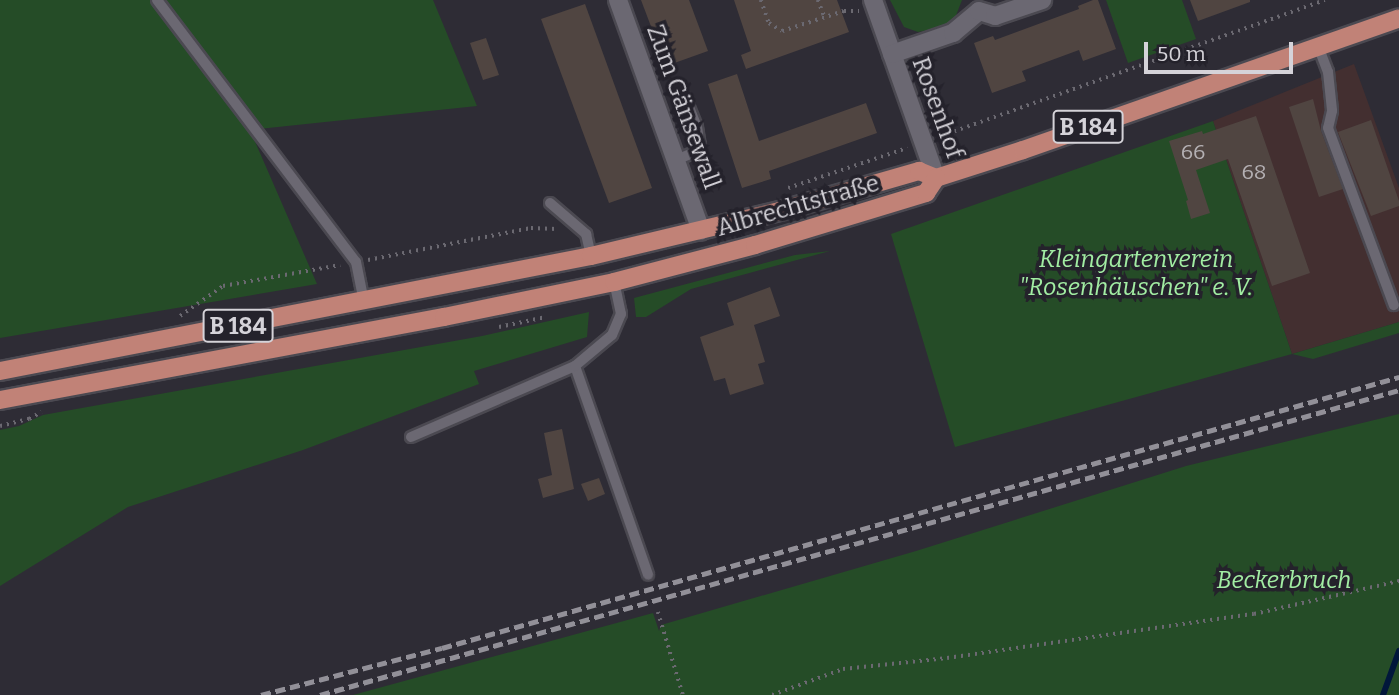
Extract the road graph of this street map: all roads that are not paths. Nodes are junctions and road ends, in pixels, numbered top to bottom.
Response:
1 (157, 0) edge
2 (618, 0) edge
3 (1042, 0) edge
4 (977, 5) edge
5 (875, 6) edge
6 (1399, 18) edge
7 (1318, 46) junction
8 (892, 54) junction
9 (685, 97) dead end
10 (676, 160) junction
11 (936, 178) junction
12 (550, 203) dead end
13 (702, 231) junction
14 (591, 256) junction
15 (614, 282) junction
16 (364, 302) junction
17 (1394, 305) dead end
18 (575, 366) junction
19 (0, 371) edge
20 (0, 400) edge
21 (411, 437) dead end
22 (648, 575) dead end

1 - 16 lane
2 - 10 street, Zum Gänsewall
3 - 4 street, Rosenhof
4 - 8 street, Rosenhof
5 - 8 street, Rosenhof
6 - 7 main road, Albrechtstraße / B 184
7 - 11 main road, Albrechtstraße / B 184
7 - 17 lane
8 - 11 street, Rosenhof
9 - 10 lane
10 - 13 street, Zum Gänsewall
11 - 13 main road, Albrechtstraße / B 184
11 - 15 main road, Albrechtstraße / B 184
12 - 14 lane
13 - 14 main road, B 184
14 - 16 main road, B 184
15 - 18 lane
15 - 20 main road, B 184
16 - 19 main road, B 184
18 - 21 lane
18 - 22 lane

